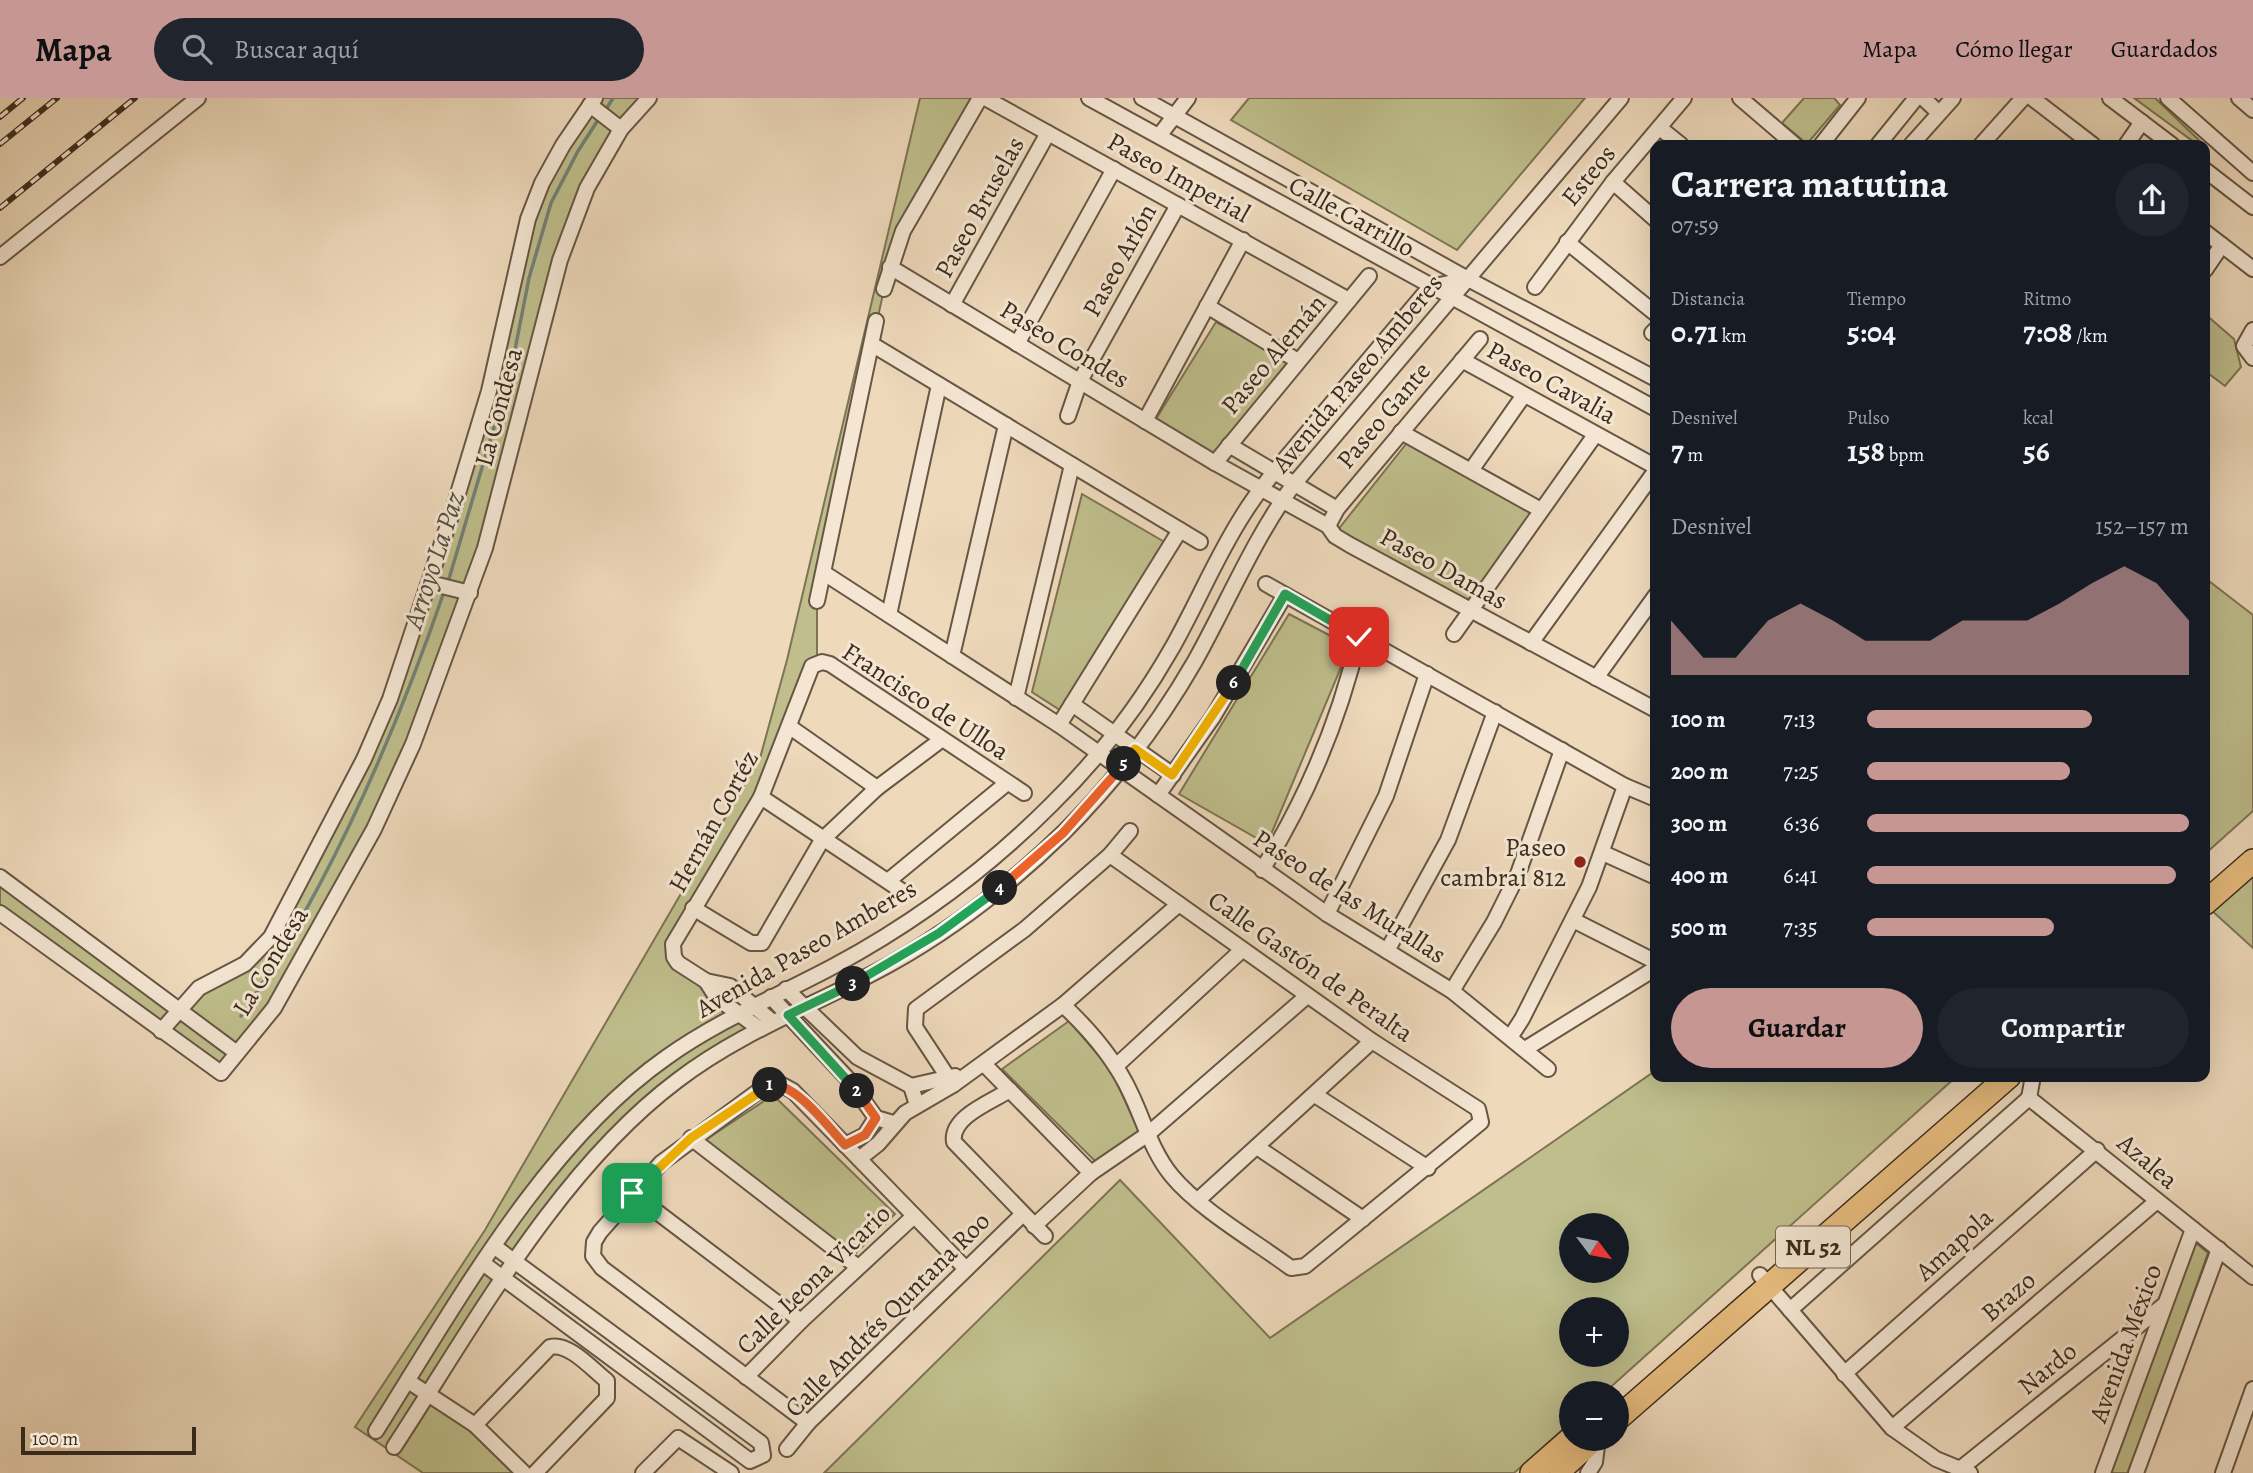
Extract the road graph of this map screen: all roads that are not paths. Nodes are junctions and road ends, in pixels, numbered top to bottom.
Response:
1 (198, 98) edge
2 (649, 98) edge
3 (980, 98) edge
4 (985, 98) edge
5 (1088, 98) edge
6 (1142, 98) edge
7 (1188, 98) edge
8 (1621, 98) edge
9 (1684, 98) edge
10 (1740, 98) edge
11 (1916, 98) edge
12 (1923, 98) edge
13 (1953, 98) edge
14 (2023, 98) edge
15 (2032, 98) edge
16 (2110, 98) edge
17 (2239, 98) edge
18 (1855, 99) edge
19 (2173, 99) edge
20 (594, 104) edge
21 (2253, 110) edge
22 (1939, 113) junction
23 (1173, 115) junction
24 (2142, 122) junction
25 (618, 127) junction
26 (1660, 128) junction
27 (1048, 133) junction
28 (1159, 136) junction
29 (1675, 140) edge
30 (1789, 140) edge
31 (1829, 140) edge
32 (1882, 140) edge
33 (1915, 140) edge
34 (1985, 140) edge
35 (2087, 140) edge
36 (2129, 140) edge
37 (2159, 140) edge
38 (1114, 169) junction
39 (2253, 173) edge
40 (2210, 174) edge
41 (1613, 183) junction
42 (1178, 205) junction
43 (2253, 206) edge
44 (1650, 215) edge
45 (2210, 236) edge
46 (1242, 240) junction
47 (1567, 242) junction
48 (2222, 244) junction
49 (0, 257) edge
50 (2210, 262) edge
51 (890, 267) junction
52 (2253, 269) edge
53 (1369, 276) dead end
54 (1468, 279) junction
55 (1430, 287) junction
56 (1535, 287) dead end
57 (884, 289) dead end
58 (1452, 299) junction
59 (1349, 300) junction
60 (952, 305) junction
61 (1207, 306) junction
62 (1650, 309) edge
63 (876, 321) dead end
64 (2253, 330) edge
65 (1480, 339) dead end
66 (1017, 344) junction
67 (873, 345) junction
68 (2253, 358) edge
69 (1462, 360) junction
70 (1298, 361) junction
71 (1650, 376) edge
72 (1080, 382) junction
73 (939, 385) junction
74 (1524, 396) junction
75 (1650, 404) edge
76 (1068, 416) dead end
77 (1145, 421) junction
78 (1006, 425) junction
79 (1401, 432) junction
80 (1595, 435) junction
81 (1229, 445) junction
82 (1214, 463) junction
83 (1072, 465) junction
84 (1650, 465) edge
85 (1472, 469) junction
86 (1275, 472) junction
87 (1650, 476) edge
88 (1294, 484) junction
89 (1261, 489) junction
90 (1282, 500) junction
91 (1337, 509) junction
92 (1541, 510) junction
93 (1328, 526) junction
94 (1180, 530) junction
95 (1200, 542) dead end
96 (824, 573) junction
97 (435, 584) junction
98 (1266, 584) dead end
99 (466, 593) junction
100 (1285, 594) junction
101 (817, 601) dead end
102 (1650, 603) edge
103 (1469, 611) junction
104 (889, 615) junction
105 (1454, 634) dead end
106 (1359, 637) junction
107 (1531, 643) junction
108 (952, 656) junction
109 (817, 663) joint
110 (1427, 674) junction
111 (1596, 678) junction
112 (1017, 698) junction
113 (1072, 704) junction
114 (1650, 707) edge
115 (1495, 712) junction
116 (1059, 725) junction
117 (790, 727) junction
118 (1114, 734) junction
119 (941, 740) junction
120 (1135, 749) junction
121 (1562, 750) junction
122 (1099, 753) junction
123 (1120, 768) junction
124 (1172, 775) junction
125 (1007, 783) junction
126 (1625, 786) junction
127 (877, 788) junction
128 (1024, 793) dead end
129 (1158, 795) junction
130 (1650, 796) edge
131 (761, 797) junction
132 (1130, 831) dead end
133 (822, 840) junction
134 (2253, 846) edge
135 (1603, 853) junction
136 (1110, 855) junction
137 (2253, 861) edge
138 (1262, 870) junction
139 (1650, 874) edge
140 (0, 877) edge
141 (888, 881) junction
142 (2210, 884) edge
143 (905, 893) dead end
144 (2210, 899) edge
145 (1179, 904) junction
146 (693, 908) junction
147 (0, 913) edge
148 (1327, 914) junction
149 (1573, 920) junction
150 (1242, 950) junction
151 (1387, 951) junction
152 (1650, 959) edge
153 (1650, 972) edge
154 (706, 981) junction
155 (786, 989) junction
156 (1452, 991) junction
157 (1307, 996) junction
158 (771, 997) junction
159 (1063, 1005) junction
160 (753, 1006) junction
161 (804, 1007) junction
162 (178, 1009) junction
163 (738, 1013) junction
164 (788, 1015) junction
165 (767, 1026) junction
166 (161, 1031) junction
167 (1510, 1036) junction
168 (1372, 1041) junction
169 (1525, 1049) junction
170 (237, 1053) junction
171 (984, 1063) junction
172 (1116, 1066) junction
173 (1548, 1069) dead end
174 (955, 1079) junction
175 (1982, 1082) edge
176 (2002, 1082) edge
177 (2032, 1082) edge
178 (911, 1086) junction
179 (1010, 1090) junction
180 (1315, 1095) junction
181 (2029, 1098) junction
182 (917, 1105) junction
183 (876, 1118) junction
184 (893, 1124) junction
185 (1147, 1134) junction
186 (691, 1138) junction
187 (845, 1145) junction
188 (1257, 1147) junction
189 (2097, 1150) junction
190 (859, 1158) junction
191 (1428, 1168) junction
192 (1091, 1173) junction
193 (632, 1193) junction
194 (1198, 1200) junction
195 (2157, 1201) junction
196 (1023, 1214) junction
197 (914, 1216) junction
198 (1363, 1219) junction
199 (2193, 1229) junction
200 (495, 1247) junction
201 (2219, 1249) junction
202 (516, 1262) junction
203 (484, 1264) junction
204 (858, 1267) junction
205 (966, 1269) junction
206 (2253, 1277) edge
207 (505, 1279) junction
208 (1764, 1280) junction
209 (2164, 1305) junction
210 (1790, 1310) junction
211 (801, 1321) junction
212 (1844, 1374) junction
213 (746, 1377) junction
214 (408, 1381) junction
215 (1629, 1388) edge
216 (2253, 1389) edge
217 (428, 1395) junction
218 (1629, 1408) edge
219 (808, 1423) junction
220 (475, 1425) junction
221 (1892, 1428) junction
222 (376, 1431) dead end
223 (394, 1447) dead end
224 (787, 1450) dead end
225 (1559, 1450) edge
226 (1559, 1451) edge
227 (1581, 1451) edge
228 (1595, 1451) edge
229 (1965, 1471) edge
230 (524, 1473) edge
231 (536, 1473) edge
232 (643, 1473) edge
233 (731, 1473) edge
234 (1532, 1473) edge
235 (1538, 1473) edge
236 (1556, 1473) edge
237 (1588, 1473) edge
238 (2103, 1473) edge
239 (2136, 1473) edge
240 (2223, 1473) edge

1 - 49 street
2 - 25 street, La Condesa
3 - 51 street
4 - 27 street, Paseo Imperial
5 - 28 street, Calle Carrillo
6 - 23 street
7 - 23 street
8 - 54 street
9 - 26 street, Esteos
10 - 30 street
11 - 32 street
12 - 22 street
13 - 22 street
14 - 34 street
15 - 35 street
16 - 24 street
17 - 21 street
18 - 31 street
19 - 39 street
20 - 25 street
20 - 97 street, La Condesa
22 - 33 street
23 - 28 street
23 - 54 street
24 - 36 street
24 - 37 street
25 - 99 street, La Condesa
26 - 29 street
26 - 41 street, Esteos
27 - 38 street, Paseo Imperial
27 - 60 street, Paseo Bruselas
28 - 55 street, Calle Carrillo
38 - 42 street, Paseo Imperial
38 - 66 street
40 - 43 street
41 - 44 street
41 - 47 street, Esteos
42 - 46 street, Paseo Imperial
42 - 72 street, Paseo Arlón
45 - 48 street
46 - 59 street, Paseo Imperial
46 - 61 street
47 - 56 street, Esteos
47 - 62 street
48 - 50 street
48 - 52 street
51 - 57 street
51 - 60 street, Paseo Condes
53 - 59 street, Paseo Alemán
54 - 55 street, Avenida Paseo Amberes
54 - 58 street, Avenida Paseo Amberes
54 - 71 street
55 - 58 street, Calle Carrillo
55 - 86 street, Avenida Paseo Amberes
58 - 75 street, Calle Carrillo
58 - 88 street, Avenida Paseo Amberes
59 - 70 street, Paseo Alemán
60 - 66 street, Paseo Condes
61 - 70 street
61 - 77 street
63 - 67 street
64 - 68 street
65 - 69 street, Paseo Gante
66 - 72 street, Paseo Condes
67 - 73 street
67 - 96 street
69 - 74 street, Paseo Cavalia
69 - 79 street, Paseo Gante
70 - 81 street, Paseo Alemán
72 - 76 street, Paseo Arlón
72 - 77 street, Paseo Condes
73 - 78 street
73 - 104 street
74 - 80 street, Paseo Cavalia
74 - 85 street
77 - 82 street, Paseo Condes
78 - 83 street
78 - 108 street
79 - 85 street
79 - 91 street, Paseo Gante
80 - 84 street, Paseo Cavalia
80 - 92 street
81 - 82 street, Paseo Alemán
81 - 86 street
82 - 89 street, Paseo Damas
83 - 94 street
83 - 112 street
85 - 92 street
86 - 88 street
86 - 89 street, Avenida Paseo Amberes
87 - 107 street
88 - 90 street, Avenida Paseo Amberes
88 - 91 street
89 - 90 street, Paseo Damas
89 - 118 street, Avenida Paseo Amberes
90 - 93 street, Paseo Damas
90 - 120 street, Avenida Paseo Amberes
91 - 93 street, Paseo Gante
92 - 103 street
93 - 103 street, Paseo Damas
94 - 95 street
94 - 113 street
96 - 101 street
96 - 104 street, Paseo de las Murallas
97 - 99 street
97 - 162 street, La Condesa
98 - 100 street
99 - 170 street, La Condesa
100 - 106 street
100 - 124 street
102 - 111 street
103 - 105 street
103 - 107 street, Paseo Damas
104 - 108 street, Paseo de las Murallas
106 - 110 street
106 - 138 street
107 - 111 street, Paseo Damas
108 - 112 street, Paseo de las Murallas
109 - 117 street, Hernán Cortéz
109 - 119 street, Francisco de Ulloa
110 - 115 street
110 - 148 street
111 - 114 street, Paseo Damas
112 - 116 street, Paseo de las Murallas
113 - 116 street
113 - 118 street
115 - 121 street
115 - 151 street
116 - 122 street, Paseo de las Murallas
117 - 127 street
117 - 131 street, Hernán Cortéz
118 - 120 street
118 - 122 street, Avenida Paseo Amberes
119 - 125 street, Francisco de Ulloa
119 - 127 street
120 - 123 street, Avenida Paseo Amberes
120 - 124 street
121 - 126 street
121 - 156 street
122 - 123 street, Paseo de las Murallas
122 - 155 street, Avenida Paseo Amberes
123 - 129 street, Paseo de las Murallas
123 - 161 street, Avenida Paseo Amberes
124 - 129 street
125 - 128 street, Francisco de Ulloa
125 - 141 street
126 - 130 street
126 - 135 street
127 - 133 street
129 - 138 street, Paseo de las Murallas
131 - 133 street
131 - 146 street, Hernán Cortéz
132 - 136 street
133 - 141 street
133 - 146 street
134 - 142 main road
135 - 139 street
135 - 149 street
136 - 145 street, Calle Gastón de Peralta
136 - 174 street
137 - 144 main road
138 - 148 street, Paseo de las Murallas
140 - 162 street
141 - 143 street
145 - 150 street, Calle Gastón de Peralta
145 - 159 street
146 - 154 street, Hernán Cortéz
147 - 166 street
148 - 151 street, Paseo de las Murallas
149 - 152 street
149 - 167 street
150 - 157 street, Calle Gastón de Peralta
150 - 172 street
151 - 156 street, Paseo de las Murallas
153 - 169 street
154 - 160 street
154 - 163 street
155 - 158 street, Avenida Paseo Amberes
155 - 161 street
156 - 167 street, Paseo de las Murallas
157 - 168 street, Calle Gastón de Peralta
157 - 185 street
158 - 160 street, Avenida Paseo Amberes
158 - 164 street
159 - 171 street
159 - 172 street
160 - 163 street, Avenida Paseo Amberes
160 - 165 street
161 - 164 street, Avenida Paseo Amberes
161 - 178 street
162 - 166 street, La Condesa
162 - 170 street
163 - 165 street
163 - 200 street, Avenida Paseo Amberes
164 - 165 street, Avenida Paseo Amberes
164 - 183 street
165 - 202 street, Avenida Paseo Amberes
166 - 170 street, La Condesa
167 - 169 street, Paseo de las Murallas
168 - 180 street
168 - 191 street, Calle Gastón de Peralta
169 - 173 street, Paseo de las Murallas
171 - 174 street
171 - 179 street
172 - 185 street
174 - 178 street
174 - 182 street
175 - 208 main road
176 - 208 main road, NL 52
177 - 181 street
178 - 182 street
179 - 192 street
179 - 196 street
180 - 188 street
180 - 191 street
181 - 189 street, Azalea
181 - 210 street
182 - 184 street
183 - 184 street
183 - 187 street
184 - 190 street
185 - 192 street
185 - 194 street
186 - 187 street
186 - 193 street
186 - 204 street
187 - 190 street
188 - 194 street
188 - 198 street
189 - 195 street, Azalea
189 - 212 street, Amapola
190 - 197 street
191 - 198 street
192 - 196 street
193 - 211 street
193 - 213 street
194 - 198 street
195 - 199 street, Azalea
195 - 221 street, Brazo
196 - 205 street, Calle Andrés Quntana Roo
197 - 204 street, Calle Leona Vicario
197 - 205 street
199 - 201 street, Azalea
199 - 209 street, Avenida México
200 - 202 street
200 - 203 street, Avenida Paseo Amberes
201 - 206 street, Azalea
201 - 239 street
202 - 207 street, Avenida Paseo Amberes
202 - 207 street
203 - 207 street
203 - 214 street, Avenida Paseo Amberes
204 - 211 street, Calle Leona Vicario
205 - 219 street, Calle Andrés Quntana Roo
207 - 217 street, Avenida Paseo Amberes
208 - 210 street
208 - 215 main road
208 - 218 main road, NL 52
209 - 229 street, Nardo
209 - 238 street, Avenida México
210 - 212 street
211 - 213 street, Calle Leona Vicario
212 - 221 street
213 - 219 street
214 - 217 street
214 - 222 street, Avenida Paseo Amberes
216 - 240 street
217 - 220 street
217 - 223 street, Avenida Paseo Amberes
219 - 224 street, Calle Andrés Quntana Roo
220 - 230 street
220 - 231 street
221 - 229 street
225 - 234 main road
226 - 235 street
227 - 236 main road
228 - 237 street
232 - 233 street

